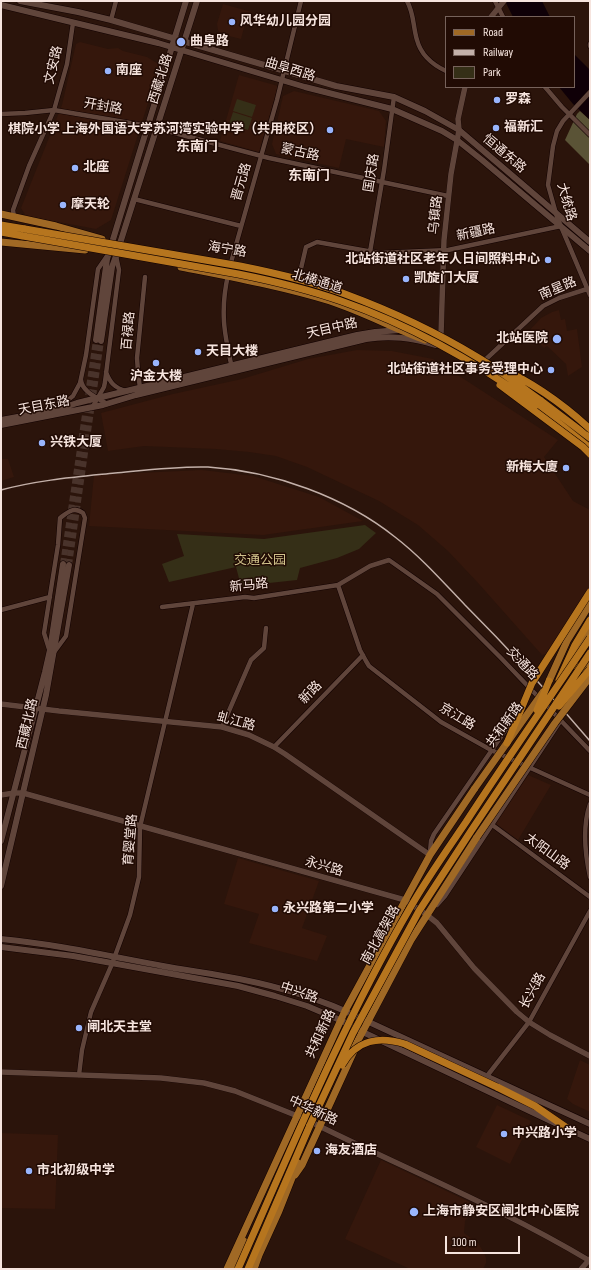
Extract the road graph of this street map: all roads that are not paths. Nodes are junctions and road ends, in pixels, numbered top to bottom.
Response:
1 (20, 1) edge
2 (116, 1) edge
3 (186, 1) edge
4 (197, 1) edge
5 (301, 1) edge
6 (407, 1) edge
7 (495, 1) edge
8 (503, 2) edge
9 (1, 5) edge
10 (498, 8) junction
11 (493, 16) edge
12 (502, 16) edge
13 (111, 20) junction
14 (73, 23) junction
15 (175, 38) junction
16 (185, 41) junction
17 (172, 47) junction
18 (182, 50) junction
19 (284, 71) junction
20 (445, 71) edge
21 (282, 79) junction
22 (465, 88) edge
23 (546, 88) edge
24 (590, 92) edge
25 (394, 97) junction
26 (392, 109) junction
27 (54, 110) junction
28 (1, 114) edge
29 (569, 114) junction
30 (148, 126) junction
31 (157, 128) junction
32 (458, 130) junction
33 (590, 135) edge
34 (457, 140) junction
35 (261, 156) junction
36 (382, 183) junction
37 (448, 196) junction
38 (134, 199) junction
39 (556, 212) junction
40 (1, 214) edge
41 (14, 217) junction
42 (1, 225) edge
43 (241, 226) junction
44 (561, 226) junction
45 (1, 232) edge
46 (24, 232) junction
47 (112, 241) junction
48 (1, 242) edge
49 (590, 242) edge
50 (120, 243) junction
51 (444, 250) junction
52 (590, 251) edge
53 (370, 252) junction
54 (108, 254) junction
55 (116, 256) junction
56 (231, 263) junction
57 (228, 276) junction
58 (145, 277) dead end
59 (299, 277) junction
60 (587, 289) junction
61 (590, 295) edge
62 (401, 330) junction
63 (441, 334) junction
64 (440, 346) junction
65 (477, 357) junction
66 (485, 360) junction
67 (474, 364) junction
68 (232, 369) junction
69 (106, 371) junction
70 (81, 378) junction
71 (140, 388) junction
72 (102, 389) junction
73 (127, 391) junction
74 (89, 393) junction
75 (97, 398) junction
76 (107, 404) junction
77 (92, 408) junction
78 (56, 410) junction
79 (1, 420) edge
80 (1, 425) edge
81 (590, 429) edge
82 (590, 435) edge
83 (590, 438) edge
84 (590, 449) edge
85 (590, 454) edge
86 (66, 564) tunnel mouth
87 (338, 585) junction
88 (590, 592) edge
89 (50, 597) junction
90 (193, 604) junction
91 (590, 604) edge
92 (162, 608) dead end
93 (1, 610) edge
94 (590, 620) edge
95 (266, 628) dead end
96 (590, 630) edge
97 (590, 638) edge
98 (52, 651) junction
99 (590, 653) edge
100 (363, 655) junction
101 (590, 662) edge
102 (590, 669) edge
103 (590, 676) edge
104 (549, 681) junction
105 (557, 685) junction
106 (533, 691) junction
107 (1, 704) edge
108 (35, 708) junction
109 (43, 709) junction
110 (562, 720) junction
111 (165, 721) junction
112 (222, 727) junction
113 (530, 727) junction
114 (537, 732) junction
115 (507, 743) junction
116 (274, 747) junction
117 (491, 750) junction
118 (590, 750) edge
119 (530, 768) junction
120 (14, 793) junction
121 (23, 794) junction
122 (590, 794) edge
123 (1, 795) edge
124 (590, 804) edge
125 (491, 824) junction
126 (140, 827) junction
127 (1, 841) edge
128 (430, 855) junction
129 (590, 877) edge
130 (1, 886) edge
131 (590, 897) edge
132 (405, 900) junction
133 (590, 911) edge
134 (427, 915) junction
135 (1, 939) edge
136 (1, 947) edge
137 (115, 957) junction
138 (112, 964) junction
139 (345, 1010) junction
140 (340, 1020) junction
141 (367, 1021) junction
142 (529, 1022) junction
143 (362, 1032) junction
144 (590, 1056) edge
145 (1, 1072) edge
146 (79, 1075) junction
147 (487, 1076) junction
148 (296, 1115) junction
149 (590, 1124) edge
150 (314, 1125) junction
151 (567, 1128) junction
152 (590, 1139) edge
153 (246, 1229) junction
154 (259, 1254) junction
155 (590, 1260) edge
156 (227, 1269) edge
157 (234, 1269) edge
158 (238, 1269) edge
159 (248, 1269) edge
160 (254, 1269) edge
161 (581, 1269) edge

1 - 13 main road
2 - 13 street
3 - 15 main road, 西藏北路
4 - 16 main road, 西藏北路
5 - 19 street, 晋元路
6 - 20 street
7 - 10 street
8 - 10 street
9 - 14 main road
10 - 11 street
10 - 12 street
13 - 15 main road
14 - 17 main road
14 - 27 street, 文安路
15 - 16 main road
15 - 17 main road, 西藏北路
16 - 18 main road, 西藏北路
16 - 19 main road, 曲阜西路
17 - 18 main road
17 - 30 main road, 西藏北路
18 - 21 main road, 曲阜西路
18 - 31 main road, 西藏北路
19 - 21 street, 晋元路
19 - 25 main road, 曲阜西路
21 - 26 main road, 曲阜西路
21 - 35 street, 晋元路
22 - 32 street, 乌镇路
23 - 29 street
24 - 29 street, 大统路
25 - 26 street, 国庆路
25 - 32 main road, 恒通东路
26 - 34 main road, 恒通东路
26 - 36 street, 国庆路
27 - 28 street, 开封路
27 - 30 street, 开封路
27 - 41 street, 文安路
29 - 33 street
29 - 39 street, 大统路
30 - 31 street, 蒙古路
30 - 47 main road, 西藏北路
31 - 35 street, 蒙古路
31 - 38 main road, 西藏北路
32 - 34 street, 乌镇路
32 - 39 main road, 恒通东路
34 - 37 street, 乌镇路
34 - 44 main road, 恒通东路
35 - 36 street, 蒙古路
35 - 43 street, 晋元路
36 - 37 street, 蒙古路
36 - 53 street, 国庆路
37 - 51 street, 乌镇路
38 - 43 street
38 - 50 main road, 西藏北路
39 - 44 street, 大统路
39 - 49 main road, 恒通东路
40 - 41 main road, 海宁路
41 - 47 main road, 海宁路
42 - 46 highway, 北横通道
43 - 56 street, 晋元路
44 - 51 street, 新疆路
44 - 52 main road, 恒通东路
44 - 60 street, 大统路
45 - 46 highway, 北横通道
46 - 65 highway, 北横通道, bridge
46 - 67 highway, 北横通道, bridge
47 - 50 main road, 海宁路
47 - 54 main road, 西藏北路
48 - 54 main road, 海宁路
50 - 55 main road, 西藏北路
50 - 56 main road, 海宁路
51 - 53 street, 新疆路
51 - 63 street, 乌镇路
53 - 59 street, 新疆路
54 - 55 main road, 海宁路
54 - 55 main road, 西藏北路
54 - 70 street, 西藏北路
55 - 57 main road, 海宁路
55 - 69 street, 西藏北路
56 - 57 street, 晋元路
56 - 59 main road, 海宁路
57 - 62 main road, 海宁路
57 - 68 street, 晋元路
58 - 71 street, 百禄路
59 - 63 main road, 海宁路
60 - 61 street, 大统路
60 - 66 street, 南星路
62 - 63 main road, 天目中路
62 - 64 main road, 海宁路
62 - 68 main road, 天目中路
63 - 64 street, 乌镇路
63 - 66 main road, 天目中路
64 - 68 main road, 天目中路
64 - 84 main road, 天目中路
65 - 81 highway, bridge
65 - 83 highway, 北横通道, bridge
66 - 82 main road, 天目中路
67 - 84 highway, 北横通道, bridge
67 - 85 highway, bridge
68 - 71 main road, 天目中路
68 - 76 main road, 天目中路
69 - 72 street, 西藏北路
69 - 73 street
70 - 74 street
70 - 78 street, 西藏北路
71 - 73 main road, 天目中路
72 - 74 street
72 - 75 street, 西藏北路
73 - 75 main road, 天目中路
74 - 75 street
75 - 76 street
75 - 77 street, 西藏北路
75 - 78 main road, 天目中路
76 - 77 main road, 天目中路
77 - 80 main road, 天目东路
78 - 79 main road, 天目东路
86 - 98 main road, 西藏北路
87 - 90 street, 新马路
87 - 100 street, 京江路
87 - 106 street, 交通路
88 - 115 highway, bridge
89 - 93 street
89 - 98 street
89 - 98 street
90 - 92 street, 新马路
90 - 111 street, 育婴堂路
91 - 104 main road, 共和新路
94 - 105 highway, bridge
95 - 112 street
96 - 101 main road
97 - 105 highway, 南北高架路, bridge
98 - 108 main road, 西藏北路
98 - 109 main road, 西藏北路
99 - 114 highway, 南北高架路, bridge
100 - 116 street, 新路
100 - 117 street, 京江路
102 - 114 highway, bridge
103 - 134 main road, bridge
104 - 113 highway, bridge
104 - 115 main road, 共和新路, bridge
105 - 113 highway, 南北高架路, bridge
106 - 110 street, 交通路
106 - 117 street, 共和新路
107 - 108 street, 虬江路
108 - 109 street, 虬江路
108 - 120 main road, 西藏北路
109 - 111 street, 虬江路
109 - 121 main road, 西藏北路
110 - 118 street, 交通路
110 - 119 street
111 - 112 street, 虬江路
111 - 126 street, 育婴堂路
112 - 116 street, 虬江路
113 - 158 highway, 南北高架路, bridge
114 - 150 highway, 南北高架路, bridge
115 - 128 main road, 共和新路, bridge
116 - 128 street, 虬江路
117 - 119 street, 京江路
117 - 128 street, 共和新路
119 - 122 street, 京江路
119 - 125 street
120 - 121 street, 永兴路
120 - 123 street, 永兴路
120 - 127 main road, 西藏北路
121 - 126 street, 永兴路
121 - 130 main road, 西藏北路
124 - 129 street
125 - 131 street, 太阳山路
125 - 134 street
126 - 132 street, 永兴路
126 - 137 street, 育婴堂路
128 - 132 main road, 共和新路
132 - 134 street, 永兴路
132 - 139 main road, 共和新路
133 - 142 street, 长兴路
134 - 141 main road
134 - 142 street, 永兴路
135 - 137 main road, 中兴路
136 - 138 main road, 中兴路
137 - 138 street, 育婴堂路
137 - 139 main road, 中兴路
138 - 140 main road, 中兴路
138 - 146 street, 育婴堂路
139 - 140 main road, 共和新路
139 - 141 main road, 中兴路
140 - 143 main road, 中兴路
140 - 148 main road, 共和新路
141 - 143 main road
141 - 147 main road, 中兴路
142 - 144 street, 永兴路
142 - 147 street, 长兴路
143 - 150 main road
143 - 151 main road, 中兴路
145 - 146 street, 中华新路
146 - 148 street, 中华新路
147 - 149 main road, 中兴路
148 - 150 street, 中华新路
148 - 153 main road, 共和新路
150 - 151 highway, bridge
150 - 154 main road
150 - 155 street, 中华新路
150 - 159 highway, 南北高架路
151 - 152 main road, 中兴路
153 - 156 main road, 共和新路
153 - 157 main road, 共和新路
154 - 159 main road
154 - 160 main road
155 - 161 street

